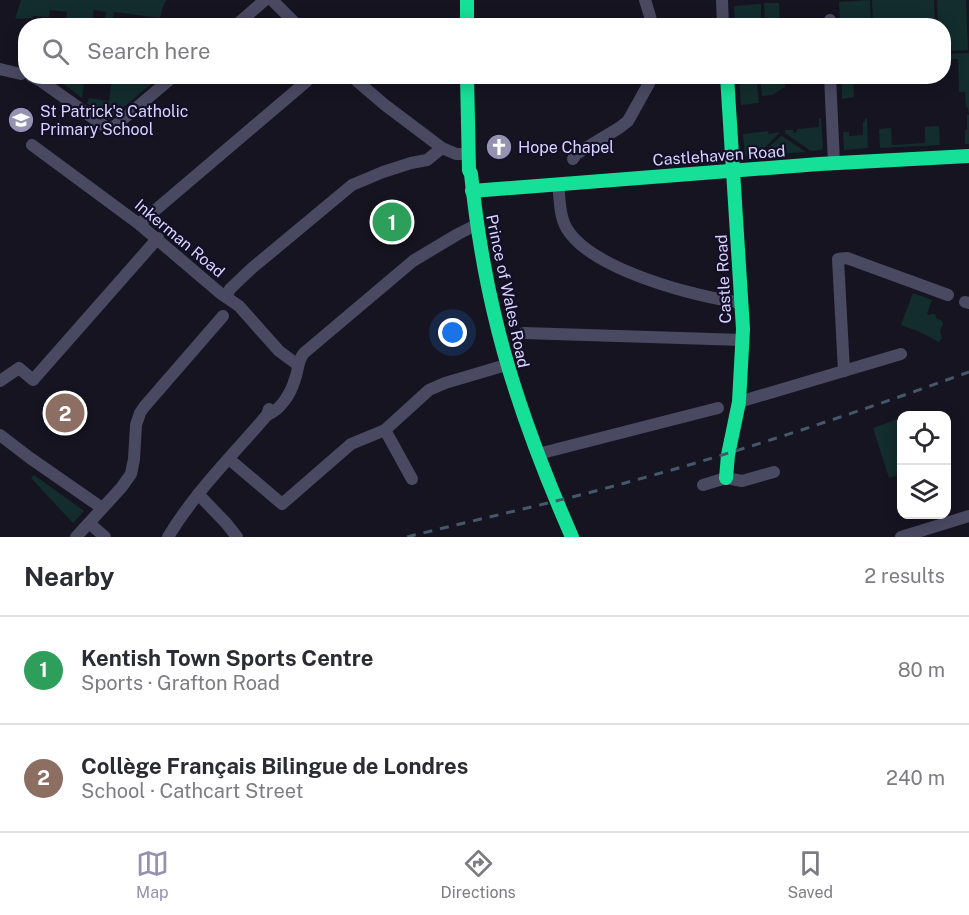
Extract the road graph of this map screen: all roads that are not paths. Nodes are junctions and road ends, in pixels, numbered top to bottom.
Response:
1 (265, 0) edge
2 (272, 0) edge
3 (467, 0) edge
4 (645, 0) edge
5 (722, 0) edge
6 (244, 18) edge
7 (290, 18) edge
8 (467, 18) edge
9 (651, 18) edge
10 (723, 18) edge
11 (0, 69) edge
12 (18, 73) edge
13 (44, 84) edge
14 (165, 84) edge
15 (304, 84) edge
16 (361, 84) edge
17 (467, 84) edge
18 (649, 84) edge
19 (728, 84) edge
20 (830, 84) edge
21 (32, 145) dead end
22 (442, 148) junction
23 (468, 154) junction
24 (969, 156) edge
25 (573, 159) dead end
26 (834, 163) junction
27 (732, 170) junction
28 (558, 184) junction
29 (472, 191) junction
30 (139, 224) junction
31 (476, 225) junction
32 (158, 238) junction
33 (948, 295) dead end
34 (230, 300) junction
35 (742, 303) junction
36 (223, 316) dead end
37 (524, 333) dead end
38 (743, 340) junction
39 (902, 354) dead end
40 (298, 365) junction
41 (506, 365) junction
42 (844, 371) junction
43 (0, 381) edge
44 (739, 402) junction
45 (718, 408) dead end
46 (385, 430) junction
47 (0, 435) edge
48 (538, 454) junction
49 (229, 459) junction
50 (774, 472) dead end
51 (726, 478) junction
52 (412, 479) dead end
53 (703, 485) dead end
54 (198, 494) junction
55 (102, 508) junction
56 (969, 516) edge
57 (89, 523) junction
58 (76, 537) edge
59 (105, 537) edge
60 (168, 537) edge
61 (237, 537) edge
62 (572, 537) edge
63 (901, 537) edge

1 - 6 street
2 - 7 street
3 - 8 street
4 - 9 street
5 - 10 street
11 - 12 street
13 - 14 street
15 - 30 street
16 - 22 street
17 - 23 street, Prince of Wales Road
18 - 25 street
19 - 27 street, Castle Road
20 - 26 street
21 - 30 street, Inkerman Road
22 - 23 street
22 - 34 street
23 - 29 street, Prince of Wales Road
24 - 26 street, Castlehaven Road
26 - 27 street, Castlehaven Road
27 - 28 street, Castlehaven Road
27 - 35 street, Castle Road
28 - 29 street, Castlehaven Road
28 - 35 street
29 - 31 street, Prince of Wales Road
30 - 32 street, Inkerman Road
31 - 40 street
31 - 41 street, Prince of Wales Road
32 - 34 street, Inkerman Road
32 - 43 street
33 - 42 street
34 - 40 street, Inkerman Road
35 - 38 street, Castle Road
36 - 55 street
37 - 38 street
38 - 44 street, Castle Road
39 - 42 street
40 - 49 street
41 - 46 street
41 - 48 street, Prince of Wales Road
42 - 44 street
44 - 51 street, Castle Road
45 - 48 street
46 - 49 street
46 - 52 street
47 - 55 street
48 - 62 street, Prince of Wales Road
49 - 54 street
50 - 51 street
51 - 53 street
54 - 60 street
54 - 61 street
55 - 57 street
56 - 63 street
57 - 58 street
57 - 59 street

